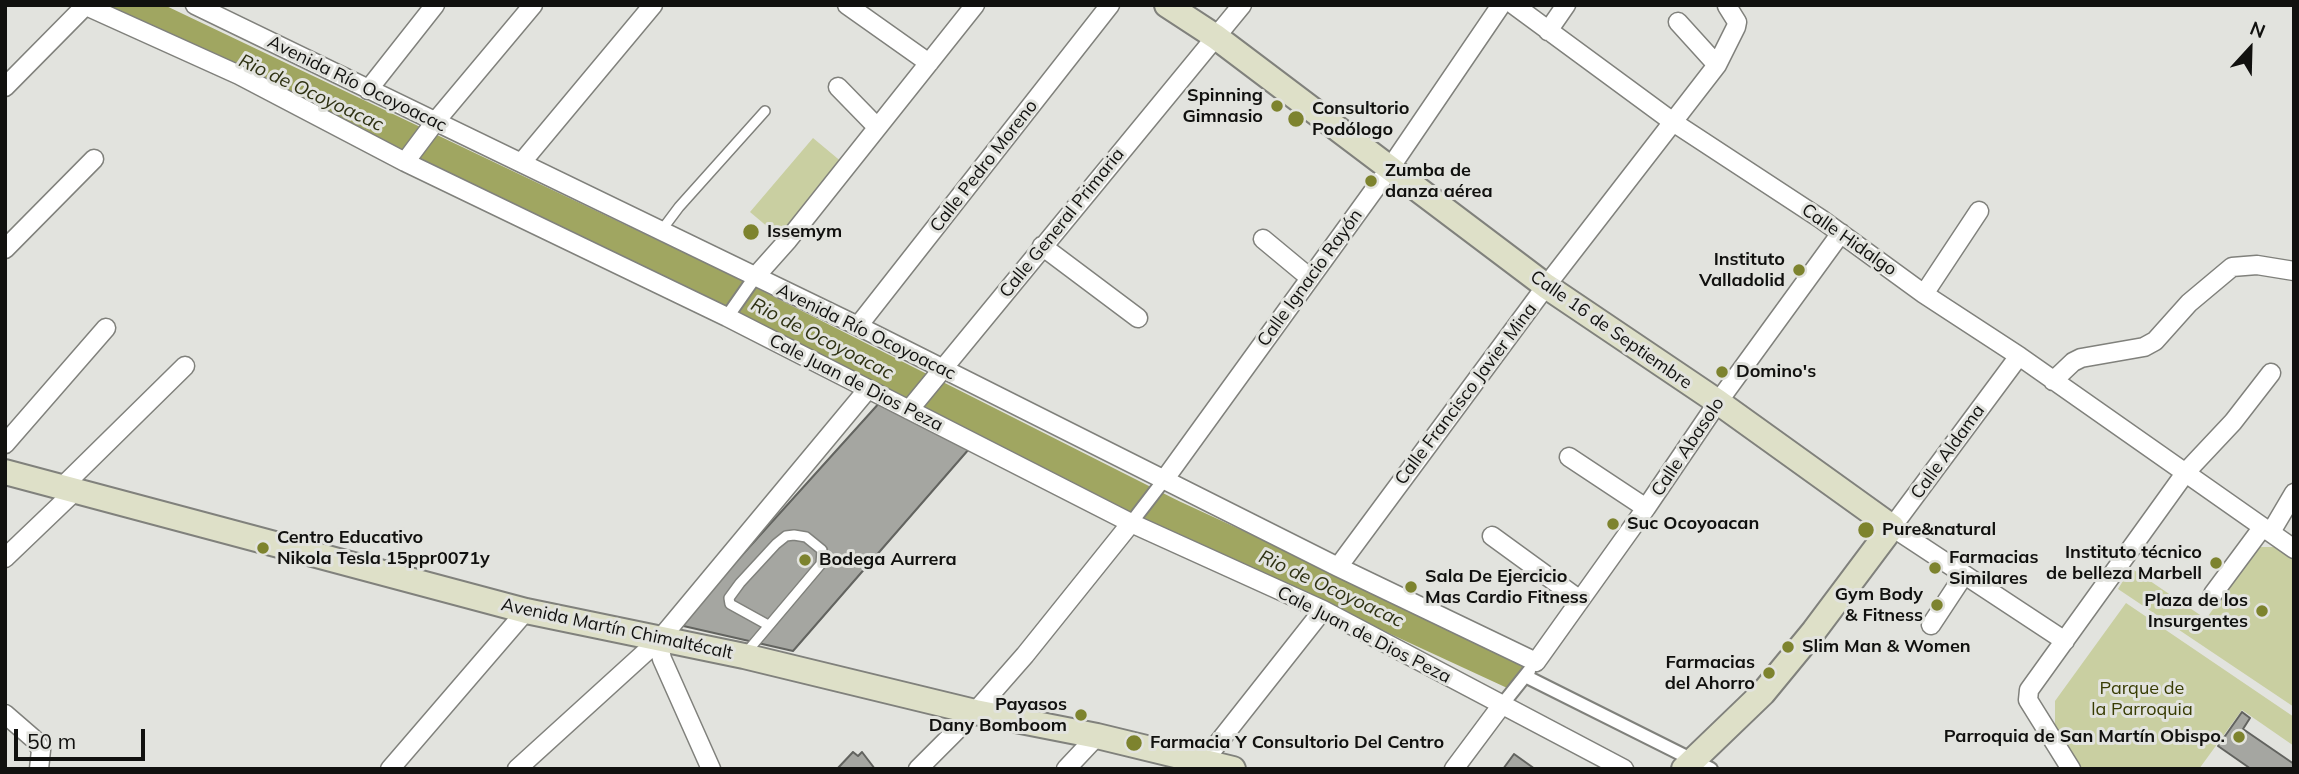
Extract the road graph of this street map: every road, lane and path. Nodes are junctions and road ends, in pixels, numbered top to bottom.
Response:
1 (195, 5) edge
2 (435, 5) edge
3 (533, 5) edge
4 (653, 5) edge
5 (846, 5) edge
6 (975, 5) edge
7 (1110, 5) edge
8 (1167, 5) edge
9 (1242, 5) edge
10 (1501, 5) edge
11 (1514, 5) edge
12 (1566, 5) edge
13 (84, 6) edge
14 (1727, 6) edge
15 (1678, 22) dead end
16 (1548, 31) junction
17 (1216, 37) junction
18 (929, 63) junction
19 (1717, 65) junction
20 (5, 87) edge
21 (838, 87) dead end
22 (368, 90) junction
23 (765, 111) dead end
24 (1672, 122) junction
25 (432, 125) junction
26 (877, 127) junction
27 (94, 159) dead end
28 (407, 159) junction
29 (523, 162) junction
30 (1390, 168) junction
31 (1979, 211) dead end
32 (661, 231) junction
33 (1841, 233) junction
34 (1263, 239) dead end
35 (1042, 246) junction
36 (5, 249) edge
37 (2294, 271) edge
38 (1310, 278) junction
39 (752, 281) junction
40 (1546, 286) junction
41 (1924, 294) junction
42 (729, 314) junction
43 (1138, 318) dead end
44 (858, 326) junction
45 (106, 328) dead end
46 (2018, 356) junction
47 (185, 366) dead end
48 (2271, 373) dead end
49 (939, 375) junction
50 (2053, 381) junction
51 (869, 389) junction
52 (1718, 402) junction
53 (911, 408) junction
54 (5, 444) edge
55 (1569, 457) dead end
56 (5, 472) edge
57 (2186, 472) junction
58 (1161, 484) junction
59 (68, 489) junction
60 (2294, 493) edge
61 (1646, 508) junction
62 (1133, 521) junction
63 (1892, 527) junction
64 (2266, 530) junction
65 (1492, 536) dead end
66 (2294, 549) edge
67 (5, 558) edge
68 (1338, 567) junction
69 (1964, 575) junction
70 (2213, 594) dead end
71 (1580, 600) junction
72 (1323, 610) junction
73 (526, 611) junction
74 (768, 625) junction
75 (1931, 625) dead end
76 (660, 639) junction
77 (2065, 641) junction
78 (744, 656) junction
79 (1531, 669) junction
80 (1501, 706) junction
81 (975, 712) junction
82 (5, 714) edge
83 (1097, 736) junction
84 (1696, 766) edge
85 (1222, 767) edge
86 (39, 769) edge
87 (390, 769) edge
88 (517, 769) edge
89 (711, 769) edge
90 (918, 769) edge
91 (1066, 769) edge
92 (1454, 769) edge
93 (1624, 769) edge
94 (2071, 769) edge

1 - 22 street, Avenida Río Ocoyoacac
2 - 22 street
3 - 25 street
4 - 29 street
5 - 18 street
6 - 18 street
7 - 44 street, Calle Pedro Moreno
8 - 17 main road, Calle 16 de Septiembre
9 - 17 street, Calle General Primaria
10 - 30 street, Calle Ignacio Rayón
11 - 16 street, Calle Hidalgo
12 - 16 street
13 - 20 street
13 - 28 street, Cale Juan de Dios Peza
14 - 19 street, Calle Francisco Javier Mina
15 - 19 street
16 - 24 street, Calle Hidalgo
17 - 30 main road, Calle 16 de Septiembre
17 - 35 street, Calle General Primaria
18 - 26 street
19 - 24 street, Calle Francisco Javier Mina
21 - 26 street
22 - 25 street, Avenida Río Ocoyoacac
23 - 32 lane
24 - 33 street, Calle Hidalgo
24 - 40 street, Calle Francisco Javier Mina
25 - 28 street
25 - 29 street, Avenida Río Ocoyoacac
26 - 39 street
27 - 36 street
28 - 42 street, Cale Juan de Dios Peza
29 - 32 street, Avenida Río Ocoyoacac
30 - 38 street, Calle Ignacio Rayón
30 - 40 main road, Calle 16 de Septiembre
31 - 41 street
32 - 39 street, Avenida Río Ocoyoacac
33 - 41 street, Calle Hidalgo
33 - 52 street, Calle Abasolo
34 - 38 street
35 - 43 street
35 - 49 street, Calle General Primaria
37 - 50 street
38 - 58 street, Calle Ignacio Rayón
39 - 42 street
39 - 44 street, Avenida Río Ocoyoacac
40 - 52 main road, Calle 16 de Septiembre
40 - 68 street, Calle Francisco Javier Mina
41 - 46 street, Calle Hidalgo
42 - 51 street, Cale Juan de Dios Peza
44 - 49 street, Avenida Río Ocoyoacac
45 - 54 street
46 - 50 street, Calle Hidalgo
46 - 63 street, Calle Aldama
47 - 59 street
48 - 57 street
49 - 53 street, Calle General Primaria
49 - 58 street, Avenida Río Ocoyoacac
50 - 57 street, Calle Hidalgo
51 - 53 street, Cale Juan de Dios Peza
51 - 76 street
52 - 61 street, Calle Abasolo
52 - 63 main road, Calle 16 de Septiembre
53 - 62 street, Cale Juan de Dios Peza
55 - 61 street
56 - 59 main road, Avenida Martín Chimaltécalt
57 - 64 street, Calle Hidalgo
57 - 77 street
58 - 62 street
58 - 68 street, Avenida Río Ocoyoacac
59 - 67 street
59 - 73 main road, Avenida Martín Chimaltécalt
60 - 64 street
61 - 71 street, Calle Abasolo
62 - 72 street, Cale Juan de Dios Peza
62 - 81 street
63 - 69 street, Calle 16 de Septiembre
63 - 84 main road, Calle Aldama
64 - 66 street, Calle Hidalgo
64 - 70 street
65 - 71 street
68 - 79 street, Avenida Río Ocoyoacac
69 - 75 street
69 - 77 street, Calle 16 de Septiembre
71 - 79 street, Calle Abasolo
72 - 80 street, Cale Juan de Dios Peza
72 - 85 street
73 - 76 main road, Avenida Martín Chimaltécalt
73 - 87 street
74 - 74 lane
74 - 78 lane
76 - 78 main road, Avenida Martín Chimaltécalt
76 - 88 street
76 - 89 street
77 - 94 street
78 - 81 main road, Avenida Martín Chimaltécalt
79 - 80 street
79 - 84 street
80 - 92 street
80 - 93 street, Cale Juan de Dios Peza
81 - 83 main road, Avenida Martín Chimaltécalt
81 - 90 street
82 - 86 street
83 - 85 main road, Avenida Martín Chimaltécalt
83 - 91 street

